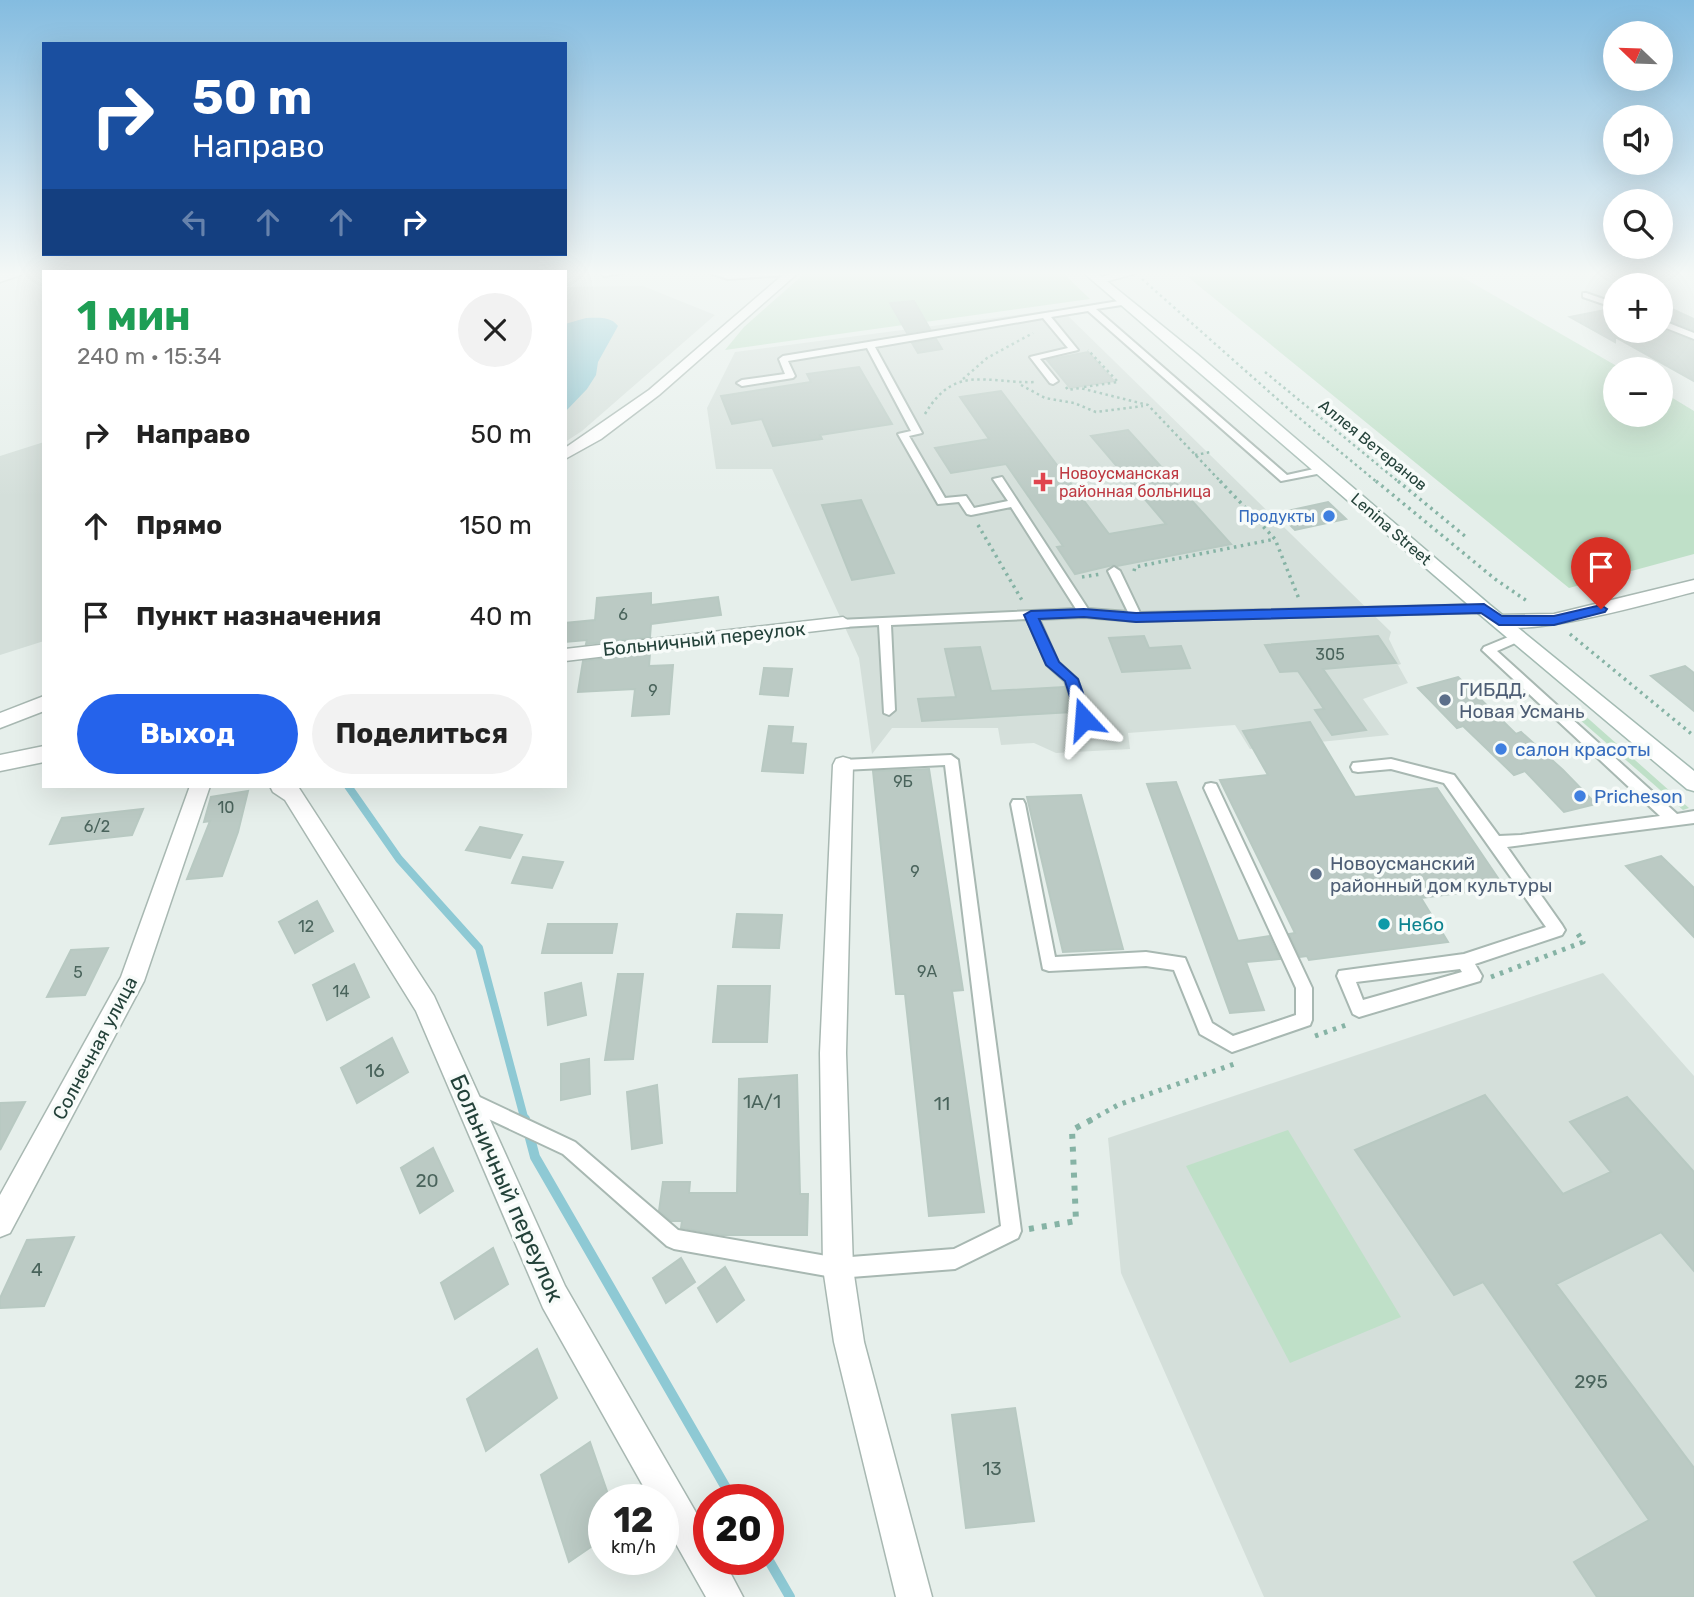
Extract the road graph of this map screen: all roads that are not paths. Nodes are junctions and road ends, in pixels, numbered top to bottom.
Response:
1 (705, 348) edge
2 (854, 348) edge
3 (871, 348) edge
4 (1072, 348) edge
5 (1135, 348) edge
6 (1179, 348) edge
7 (1053, 381) road end
8 (742, 383) dead end
9 (567, 454) edge
10 (1323, 470) junction
11 (998, 479) dead end
12 (1014, 503) junction
13 (1114, 571) road end
14 (1694, 586) edge
15 (1484, 609) junction
16 (1084, 613) junction
17 (1031, 615) junction
18 (1136, 617) junction
19 (885, 621) junction
20 (1499, 621) junction
21 (843, 623) joint
22 (1518, 637) junction
23 (567, 655) edge
24 (42, 704) edge
25 (889, 710) dead end
26 (1084, 719) dead end
27 (0, 721) edge
28 (42, 754) edge
29 (0, 763) edge
30 (843, 765) joint
31 (1358, 767) dead end
32 (1694, 783) edge
33 (199, 788) edge
34 (283, 788) edge
35 (1212, 788) dead end
36 (1018, 804) dead end
37 (1694, 817) edge
38 (1674, 820) junction
39 (1495, 842) junction
40 (1464, 961) junction
41 (467, 1100) junction
42 (0, 1223) edge
43 (838, 1268) junction
44 (725, 1597) edge
45 (914, 1597) edge

1 - 9 street
2 - 8 lane
3 - 12 lane
4 - 7 lane
5 - 10 lane
6 - 10 street, Lenina Street
10 - 15 street, Lenina Street
11 - 12 lane
12 - 16 lane
13 - 18 lane
14 - 20 street
15 - 18 lane
15 - 20 street, Lenina Street
16 - 17 lane
16 - 18 lane
17 - 19 lane
17 - 26 lane
19 - 21 lane
19 - 25 lane
20 - 22 street, Lenina Street
21 - 23 street, Больничный переулок
22 - 32 street, Lenina Street
22 - 38 lane
24 - 27 street
28 - 29 street
30 - 43 street
30 - 43 lane
31 - 39 lane
33 - 42 street, Солнечная улица
34 - 41 street, Больничный переулок
35 - 36 lane
37 - 38 lane
38 - 39 lane
39 - 40 lane
40 - 40 lane
41 - 43 lane
41 - 44 street, Больничный переулок
43 - 45 street

